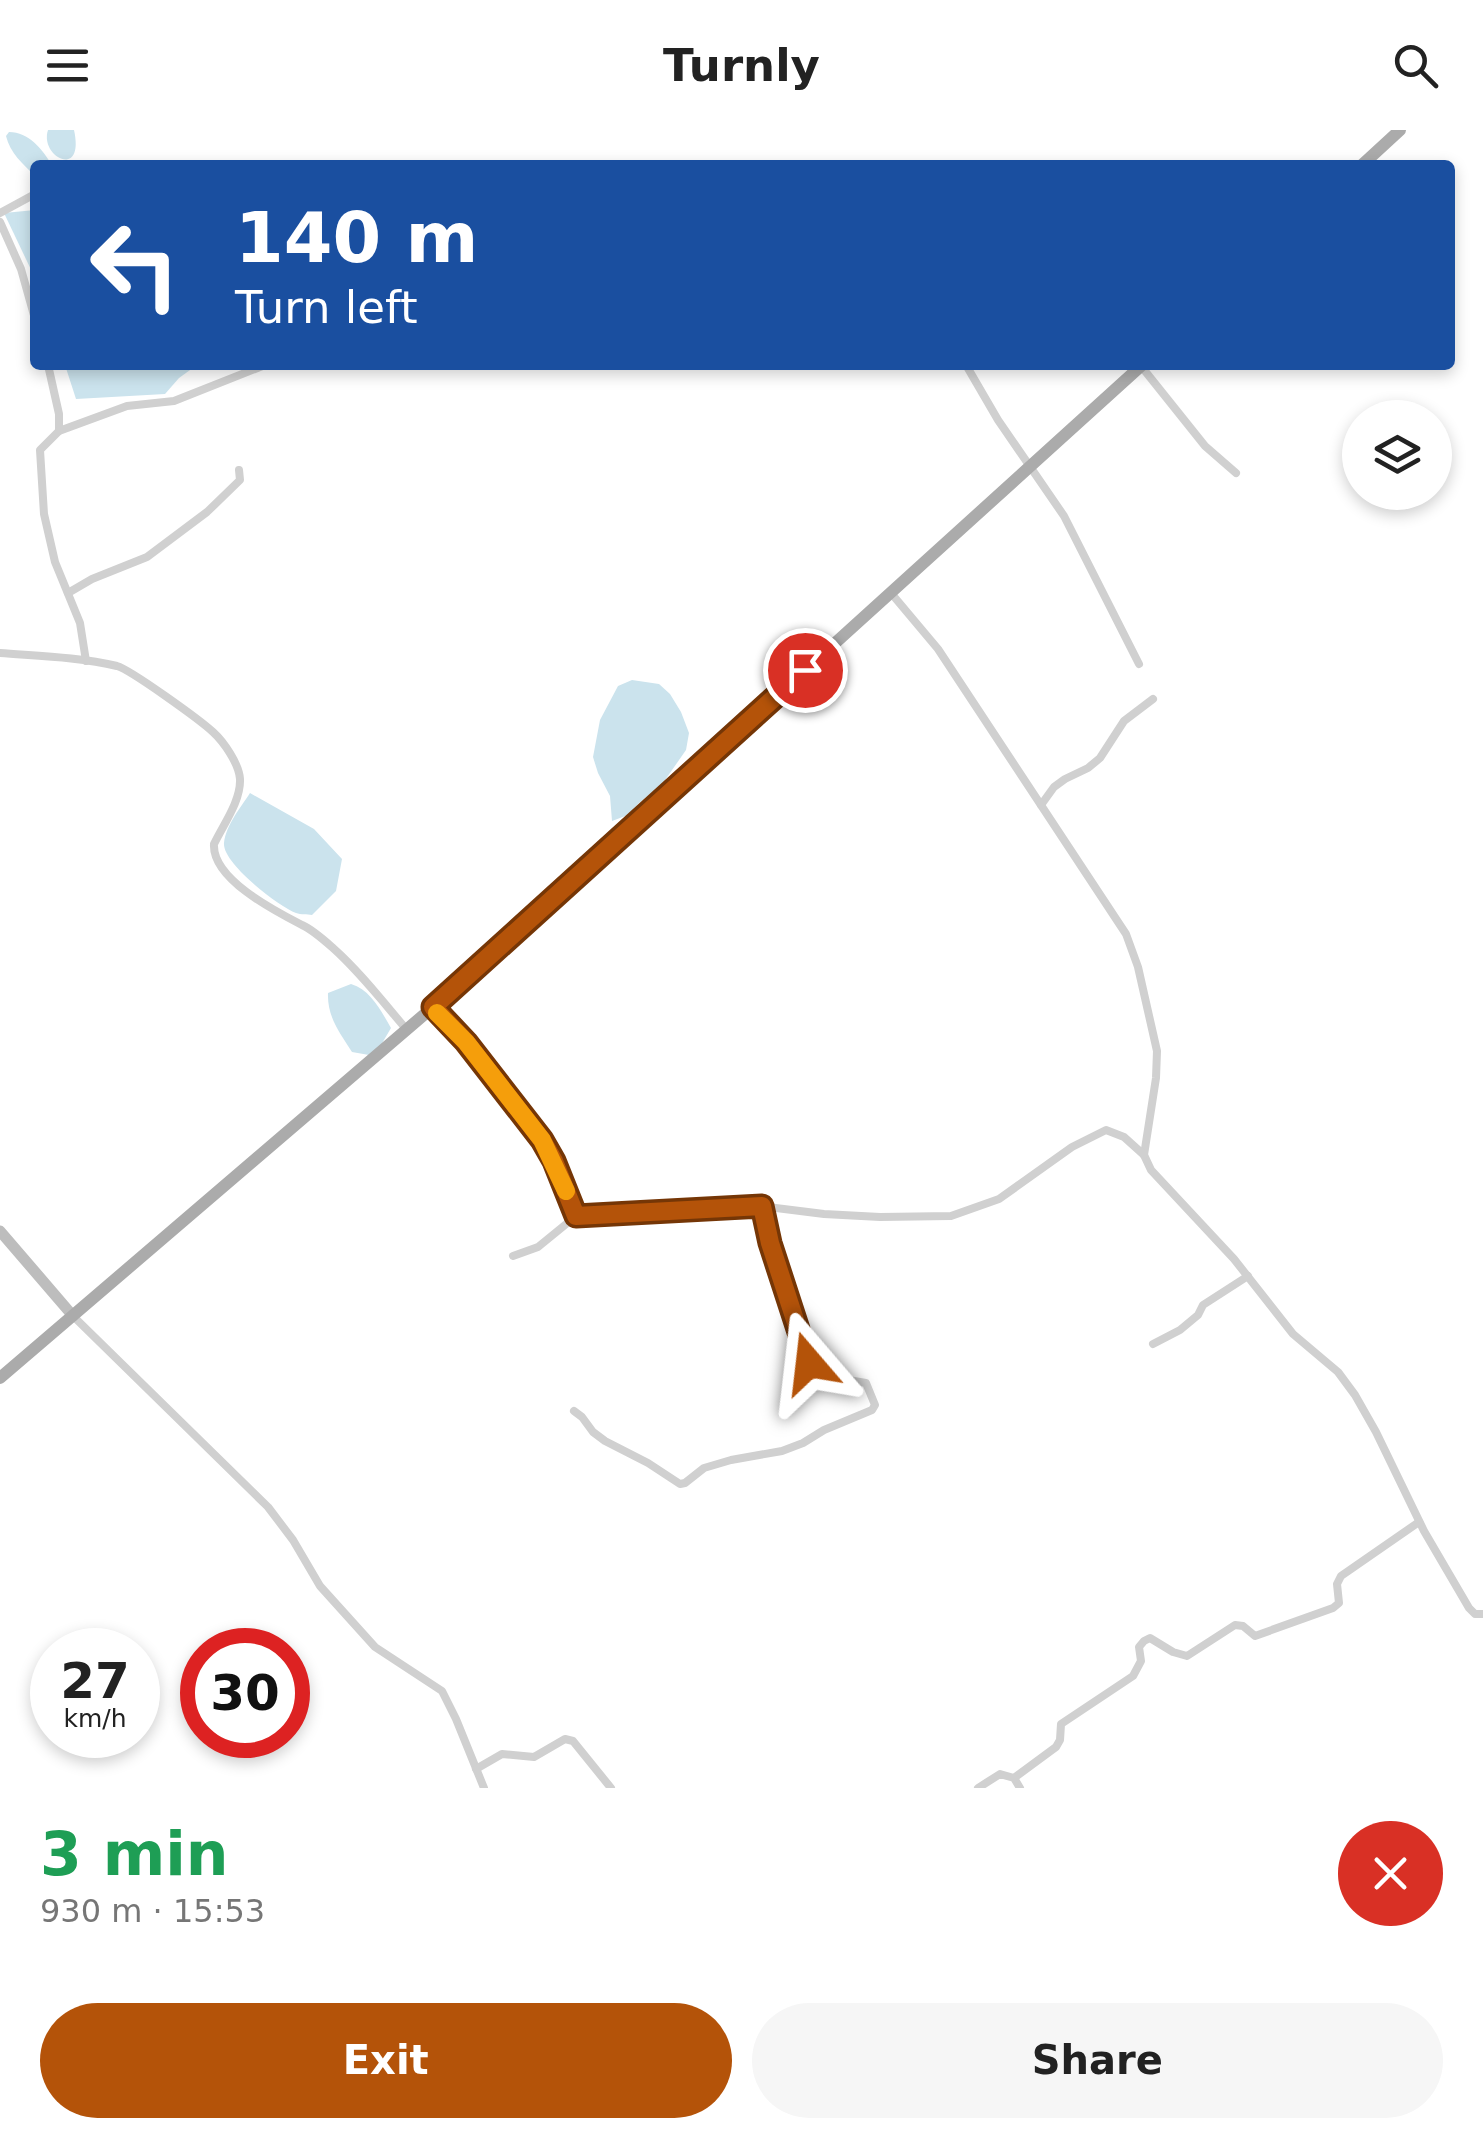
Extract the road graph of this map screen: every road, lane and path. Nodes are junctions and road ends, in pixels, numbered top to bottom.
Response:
1 (1400, 130) edge
2 (1367, 160) edge
3 (30, 197) edge
4 (0, 213) edge
5 (0, 222) edge
6 (30, 301) edge
7 (49, 370) edge
8 (252, 370) edge
9 (969, 370) edge
10 (1137, 370) edge
11 (1146, 370) edge
12 (59, 431) junction
13 (1032, 466) junction
14 (239, 470) dead end
15 (1236, 472) dead end
16 (891, 592) junction
17 (68, 594) junction
18 (0, 653) edge
19 (86, 662) junction
20 (1140, 664) dead end
21 (1153, 698) dead end
22 (1041, 804) junction
23 (433, 1007) junction
24 (407, 1030) junction
25 (1144, 1155) junction
26 (762, 1206) junction
27 (576, 1216) junction
28 (0, 1231) edge
29 (513, 1256) dead end
30 (1248, 1276) junction
31 (73, 1316) junction
32 (1153, 1344) dead end
33 (0, 1378) edge
34 (574, 1411) dead end
35 (1419, 1522) junction
36 (1483, 1614) edge
37 (476, 1768) junction
38 (1014, 1778) junction
39 (484, 1788) edge
40 (611, 1788) edge
41 (978, 1788) edge
42 (1020, 1788) edge

1 - 2 main road
3 - 4 street
5 - 6 street
7 - 12 street
8 - 12 street
9 - 13 street
10 - 13 main road
11 - 15 street
12 - 17 street
13 - 16 main road
13 - 20 street
14 - 17 street
16 - 22 street
16 - 23 main road
17 - 19 street
18 - 19 street
19 - 24 street
21 - 22 street
22 - 25 street
23 - 24 main road
23 - 27 street
24 - 31 main road
25 - 26 street
25 - 30 street
26 - 27 street
26 - 34 street
27 - 29 street
28 - 31 street
30 - 32 street
30 - 35 street
31 - 33 main road
31 - 37 street
35 - 36 street
35 - 38 street
37 - 39 street
37 - 40 street
38 - 41 street
38 - 42 street

